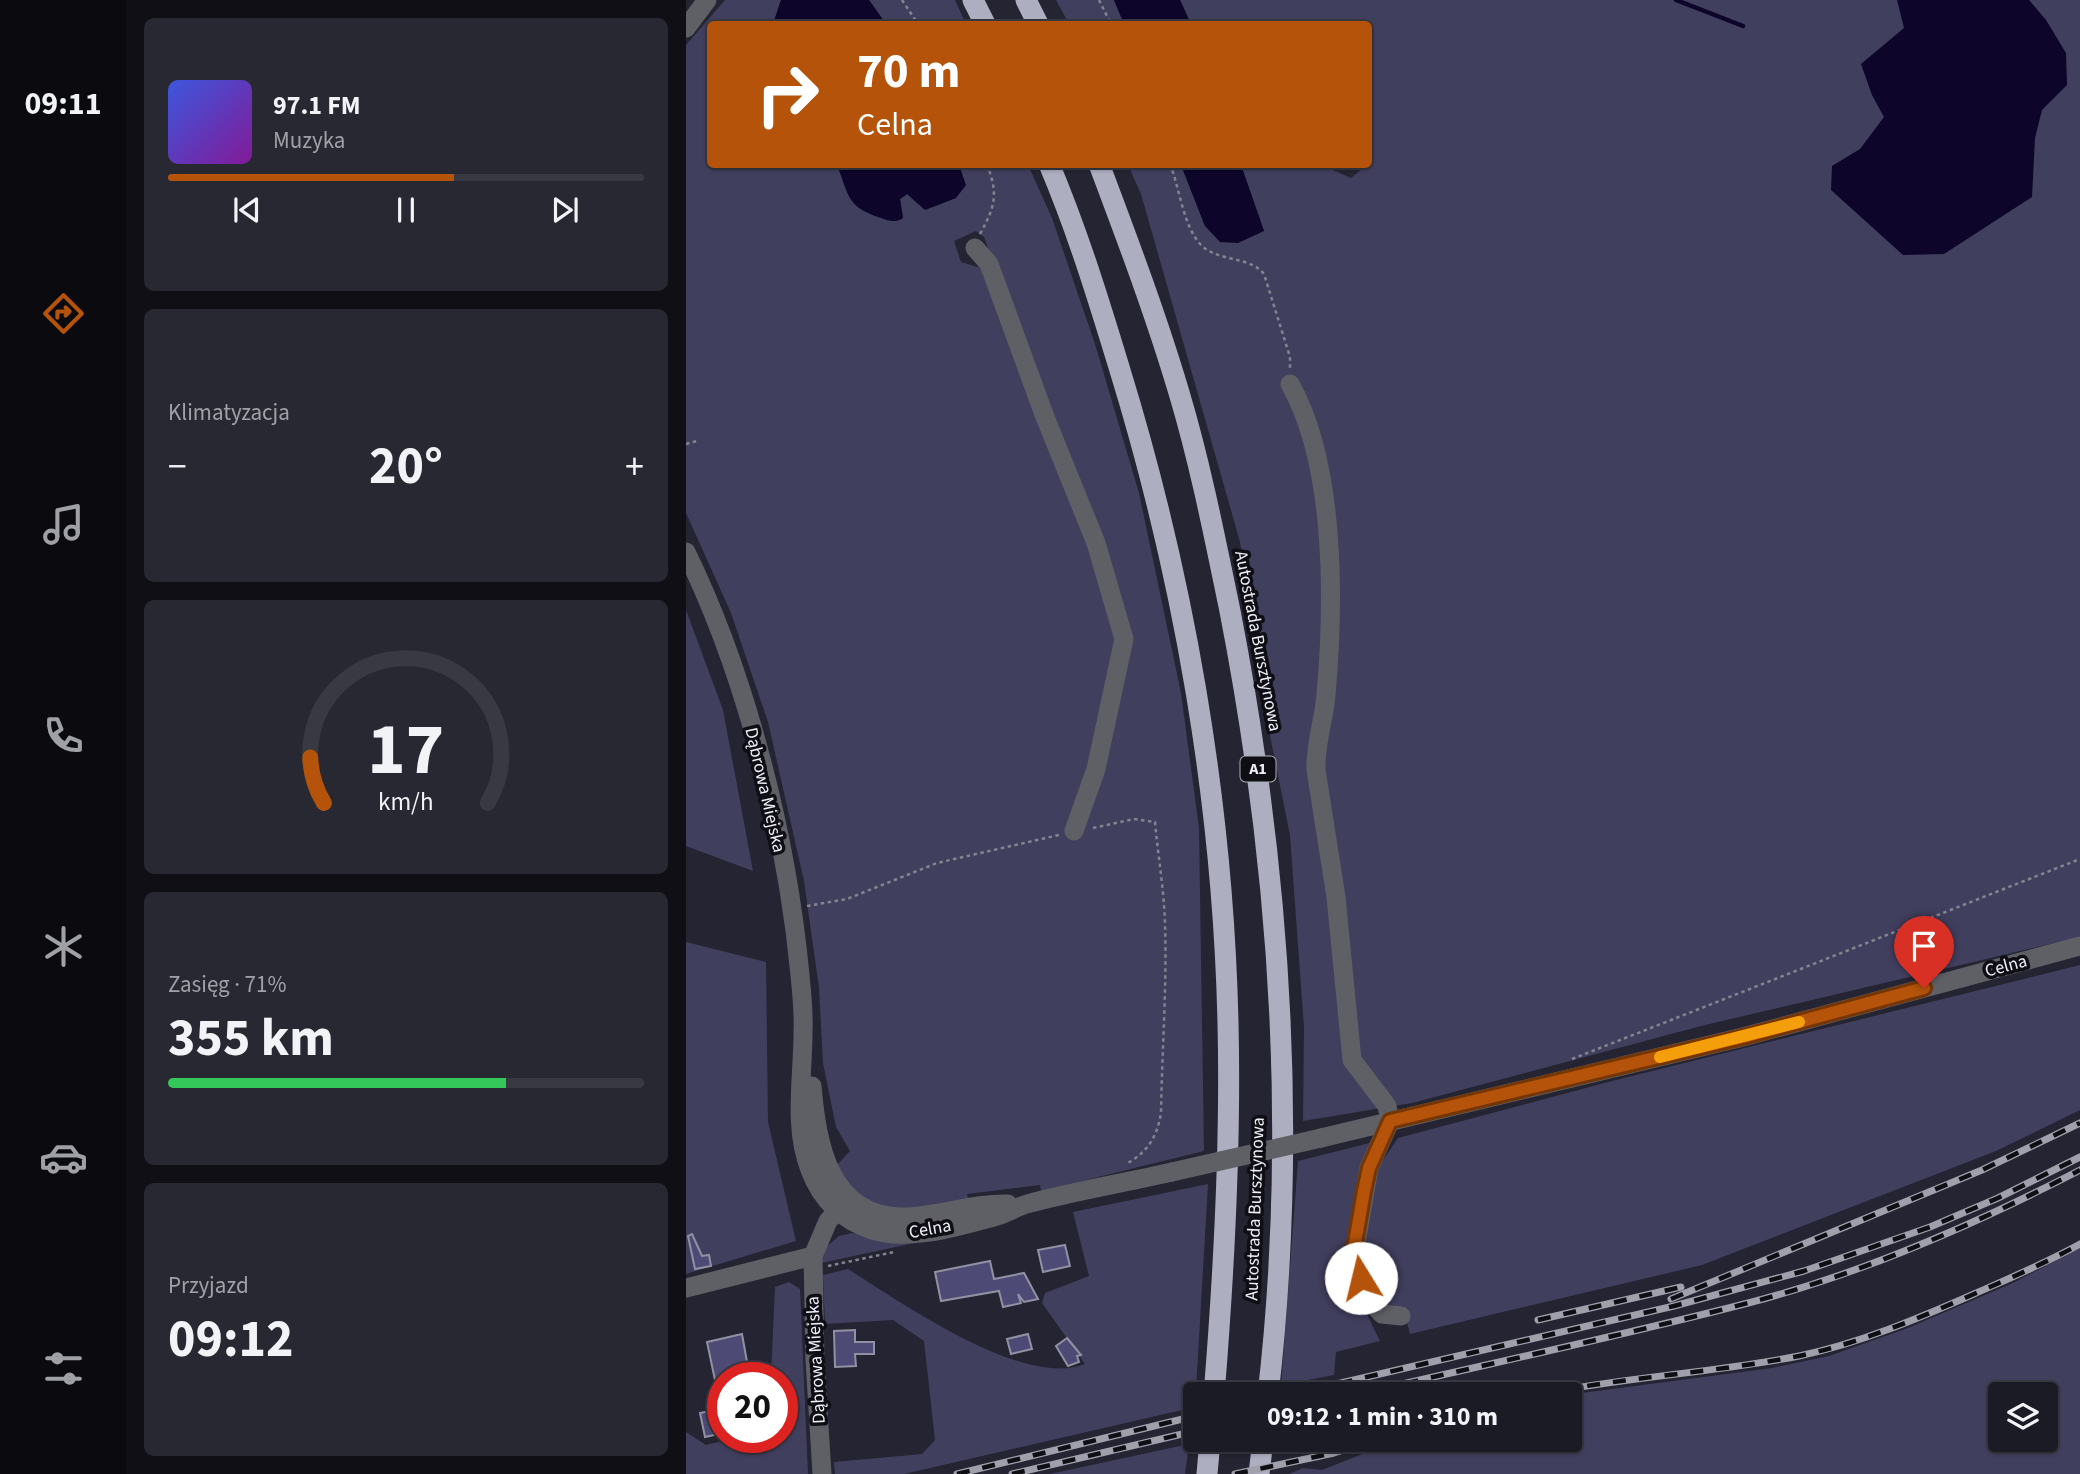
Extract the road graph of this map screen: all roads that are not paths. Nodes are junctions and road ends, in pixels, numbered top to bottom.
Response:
1 (707, 0) edge
2 (973, 0) edge
3 (1026, 0) edge
4 (984, 21) edge
5 (1036, 21) edge
6 (686, 28) edge
7 (1051, 168) edge
8 (1100, 168) edge
9 (975, 248) road end
10 (1290, 384) road end
11 (686, 552) edge
12 (1074, 831) road end
13 (2080, 946) edge
14 (1390, 1121) junction
15 (843, 1205) junction
16 (813, 1256) junction
17 (686, 1288) edge
18 (1401, 1315) dead end
19 (1215, 1382) edge
20 (1269, 1382) edge
21 (1209, 1452) edge
22 (1262, 1452) edge
23 (822, 1474) edge
24 (1207, 1474) edge
25 (1259, 1474) edge

1 - 6 street
2 - 4 highway
3 - 5 highway
7 - 19 highway, Autostrada Bursztynowa
8 - 20 highway, Autostrada Bursztynowa / A1
9 - 12 street
10 - 14 street
11 - 15 street, Dąbrowa Miejska
13 - 14 street, Celna
14 - 15 street, Celna, bridge
14 - 18 street
15 - 16 street, Dąbrowa Miejska
16 - 17 street
16 - 23 street, Dąbrowa Miejska
21 - 24 highway
22 - 25 highway

